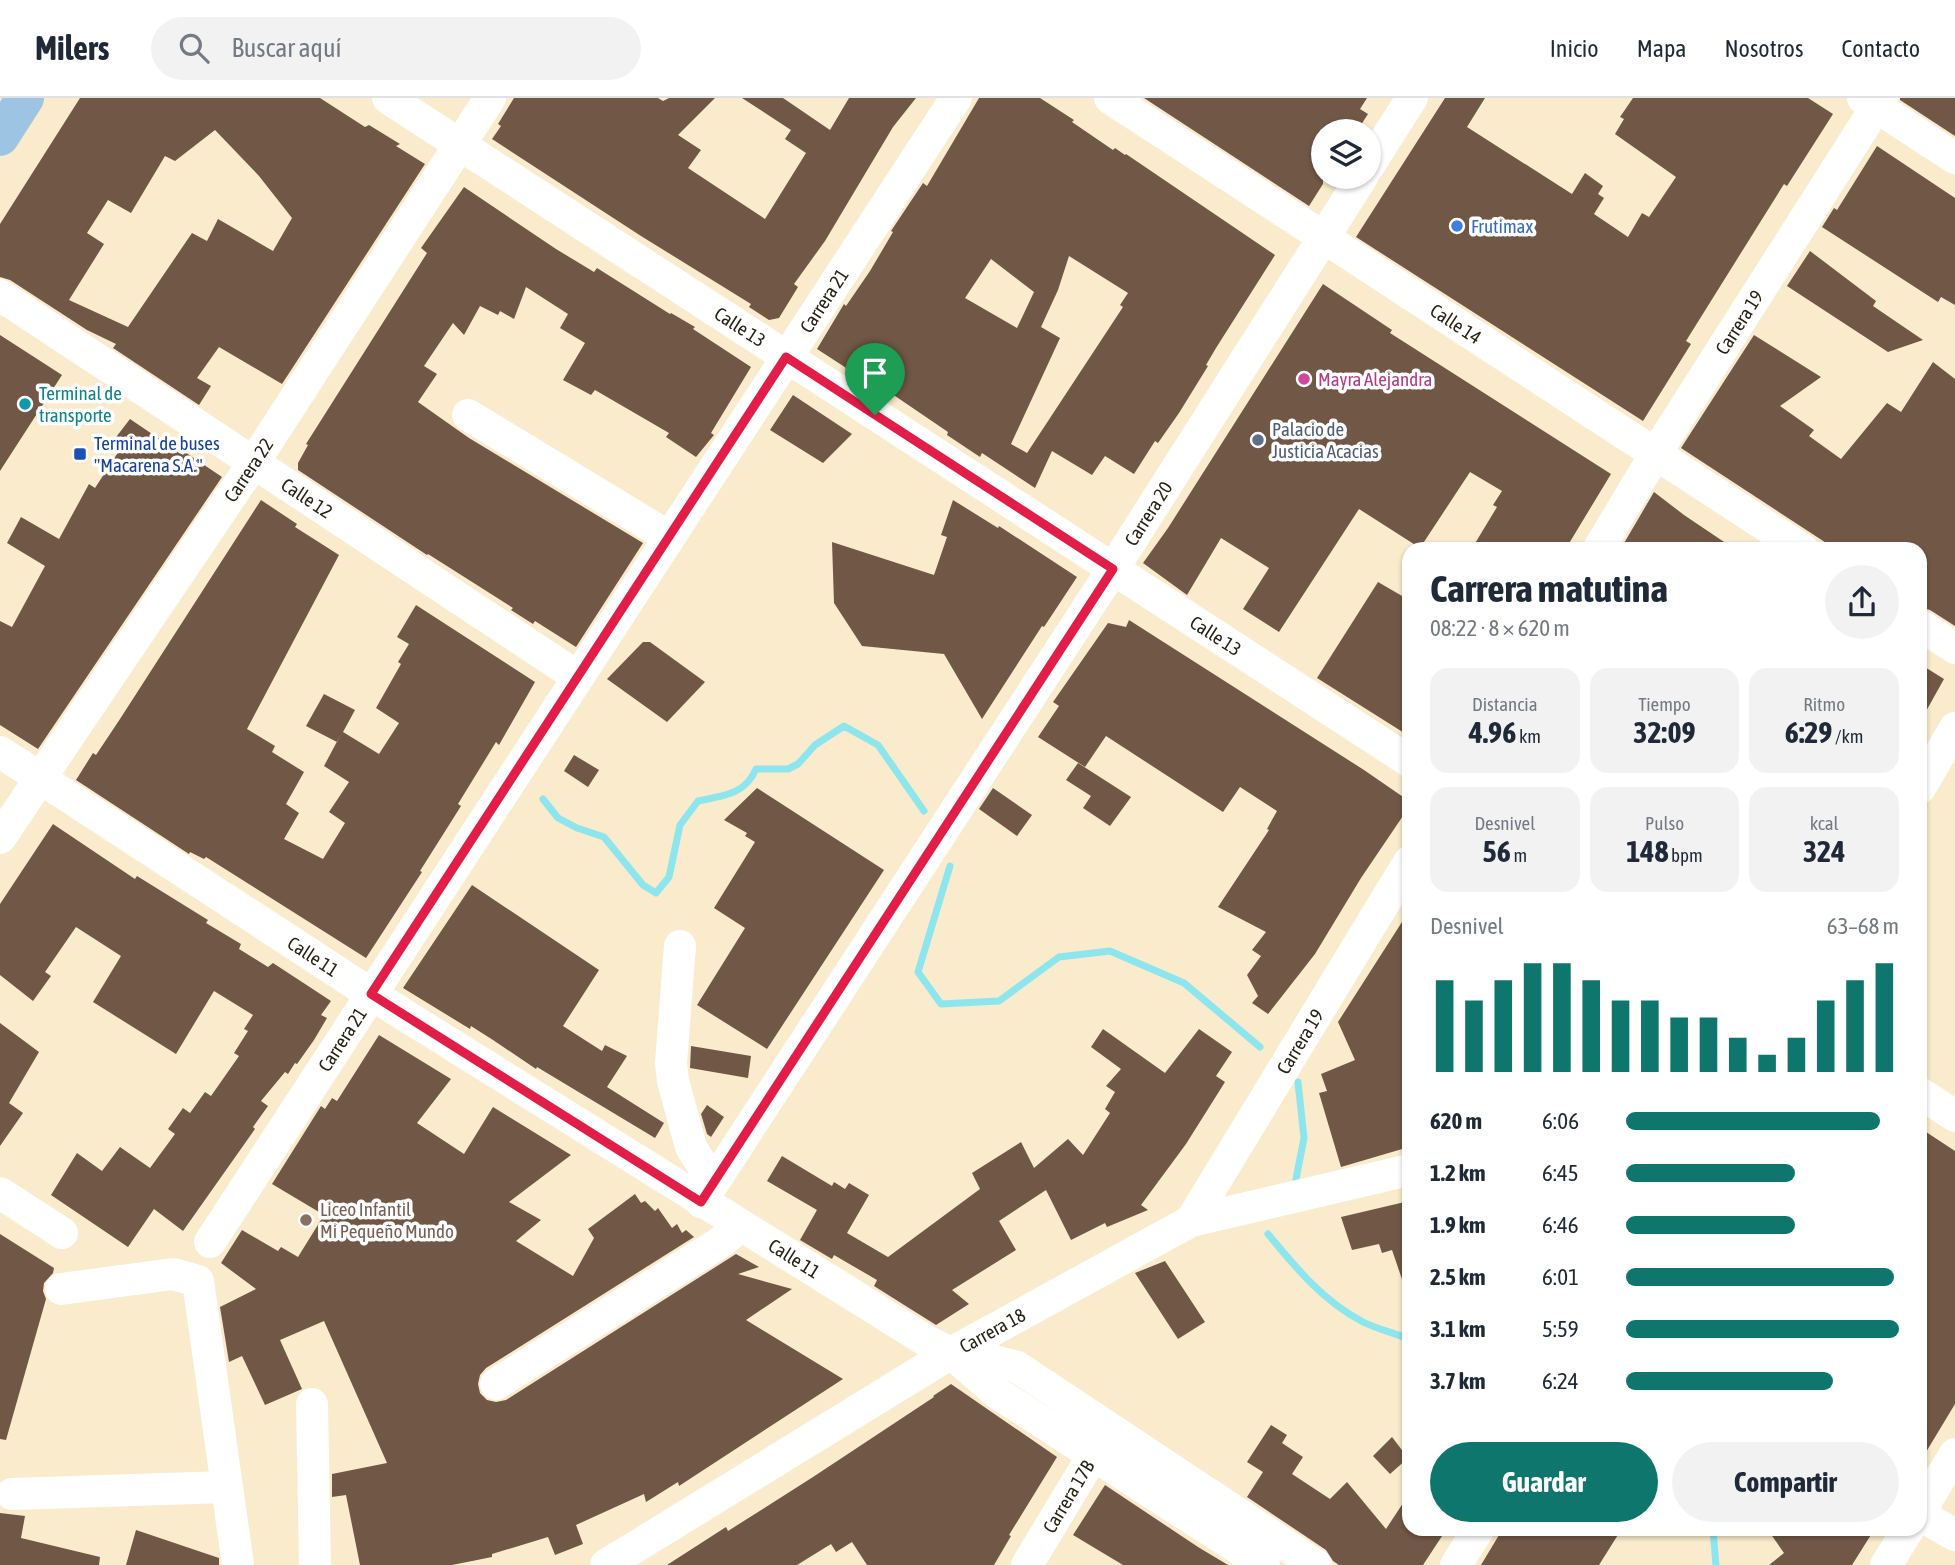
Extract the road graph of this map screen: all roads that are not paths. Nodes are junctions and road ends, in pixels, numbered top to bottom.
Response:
1 (25, 98) edge
2 (388, 98) edge
3 (490, 98) edge
4 (956, 98) edge
5 (1110, 98) edge
6 (1412, 98) edge
7 (1874, 101) edge
8 (0, 137) edge
9 (460, 145) junction
10 (1381, 147) edge
11 (1955, 158) edge
12 (1354, 189) edge
13 (1324, 237) junction
14 (0, 295) edge
15 (786, 357) junction
16 (468, 415) dead end
17 (1656, 453) junction
18 (254, 462) junction
19 (669, 537) junction
20 (1603, 542) edge
21 (1792, 542) edge
22 (1113, 569) junction
23 (1927, 630) edge
24 (1955, 648) edge
25 (578, 677) junction
26 (1955, 728) edge
27 (0, 752) edge
28 (1402, 756) edge
29 (1927, 776) edge
30 (39, 777) junction
31 (0, 838) edge
32 (1402, 874) edge
33 (680, 946) dead end
34 (371, 994) junction
35 (1927, 1098) edge
36 (1955, 1116) edge
37 (1402, 1172) edge
38 (0, 1193) edge
39 (707, 1193) junction
40 (1191, 1221) junction
41 (740, 1226) junction
42 (62, 1233) dead end
43 (209, 1242) dead end
44 (61, 1289) dead end
45 (951, 1353) junction
46 (496, 1384) dead end
47 (312, 1404) dead end
48 (1109, 1428) junction
49 (1955, 1454) edge
50 (1093, 1455) junction
51 (225, 1487) junction
52 (12, 1494) dead end
53 (1927, 1501) edge
54 (1927, 1517) edge
55 (1955, 1535) edge
56 (1474, 1536) edge
57 (1904, 1536) edge
58 (611, 1564) edge
59 (238, 1565) edge
60 (315, 1565) edge
61 (1027, 1565) edge
62 (1264, 1565) edge
63 (1316, 1565) edge
64 (1456, 1565) edge
65 (1886, 1565) edge

1 - 8 main road
2 - 9 street, Calle 13
3 - 9 street, Carrera 22
4 - 15 street, Carrera 21
5 - 13 street, Calle 14
6 - 10 street
7 - 11 street
7 - 17 street, Carrera 19
9 - 15 street, Calle 13
9 - 18 street, Carrera 22
12 - 13 street, Carrera 20
13 - 17 street, Calle 14
13 - 22 street, Carrera 20
14 - 18 street, Calle 12
15 - 19 street, Carrera 21
15 - 22 street, Calle 13
16 - 19 street
17 - 20 street, Carrera 19
17 - 21 street, Calle 14
18 - 25 street, Calle 12
18 - 30 street, Carrera 22
19 - 25 street, Carrera 21
22 - 28 street, Calle 13
22 - 39 street, Carrera 20
23 - 24 street
25 - 34 street, Carrera 21
26 - 29 street
27 - 30 street, Calle 11
30 - 31 street, Carrera 22
30 - 34 street, Calle 11
32 - 40 street, Carrera 19
33 - 39 street
34 - 39 street, Calle 11
34 - 43 street, Carrera 21
35 - 36 street
37 - 40 street, Carrera 18
38 - 42 street
39 - 41 street, Calle 11
40 - 45 street, Carrera 18
41 - 45 street, Calle 11
41 - 46 street
44 - 51 street
45 - 48 street, Calle 11
45 - 50 street, Calle 11
45 - 58 street, Carrera 18
47 - 60 street
48 - 50 street, Carrera 17B
48 - 63 street, Calle 11
49 - 53 street
50 - 61 street, Carrera 17B
50 - 62 street, Calle 11
51 - 52 street
51 - 59 street
54 - 55 street
56 - 64 street
57 - 65 street

